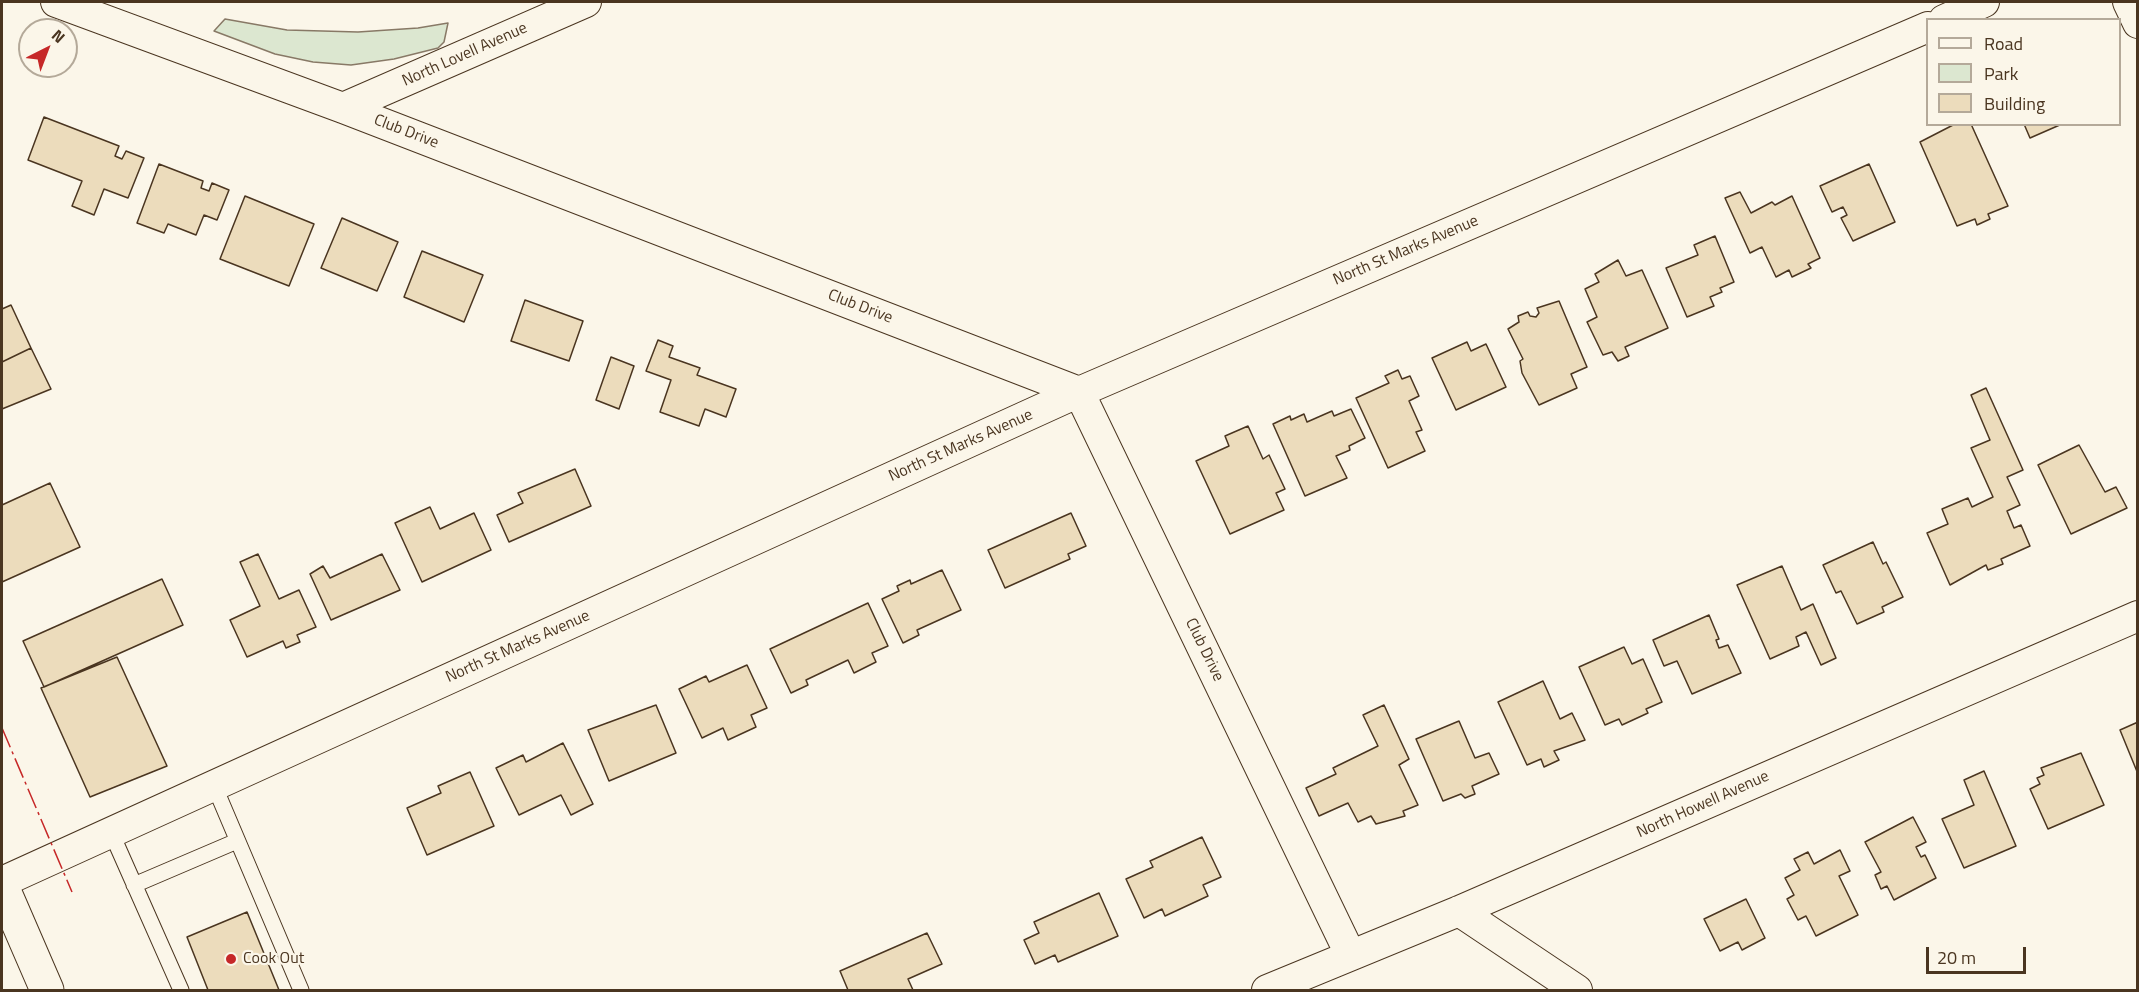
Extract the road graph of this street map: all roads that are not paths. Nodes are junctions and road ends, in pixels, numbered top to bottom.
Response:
1 (56, 2) edge
2 (586, 2) edge
3 (1984, 2) edge
4 (2128, 2) edge
5 (1948, 18) edge
6 (2138, 23) edge
7 (1926, 28) edge
8 (343, 108) junction
9 (1079, 392) junction
10 (2138, 615) edge
11 (214, 785) junction
12 (111, 832) junction
13 (237, 842) junction
14 (134, 885) junction
15 (4, 900) edge
16 (1459, 911) junction
17 (1350, 954) junction
18 (47, 990) edge
19 (181, 990) edge
20 (301, 990) edge
21 (1267, 990) edge
22 (1577, 990) edge

1 - 8 street, Club Drive
2 - 8 street, North Lovell Avenue
3 - 5 street
4 - 6 street
7 - 9 street, North St Marks Avenue
8 - 9 street, Club Drive
9 - 11 street, North St Marks Avenue
9 - 17 street, Club Drive
10 - 16 street, North Howell Avenue
11 - 12 street, North St Marks Avenue
11 - 13 lane
12 - 14 lane
12 - 15 street, North St Marks Avenue
13 - 14 lane
13 - 20 lane
14 - 19 lane
15 - 18 main road
16 - 17 street, North Howell Avenue
16 - 22 street
17 - 21 street, North Howell Avenue

